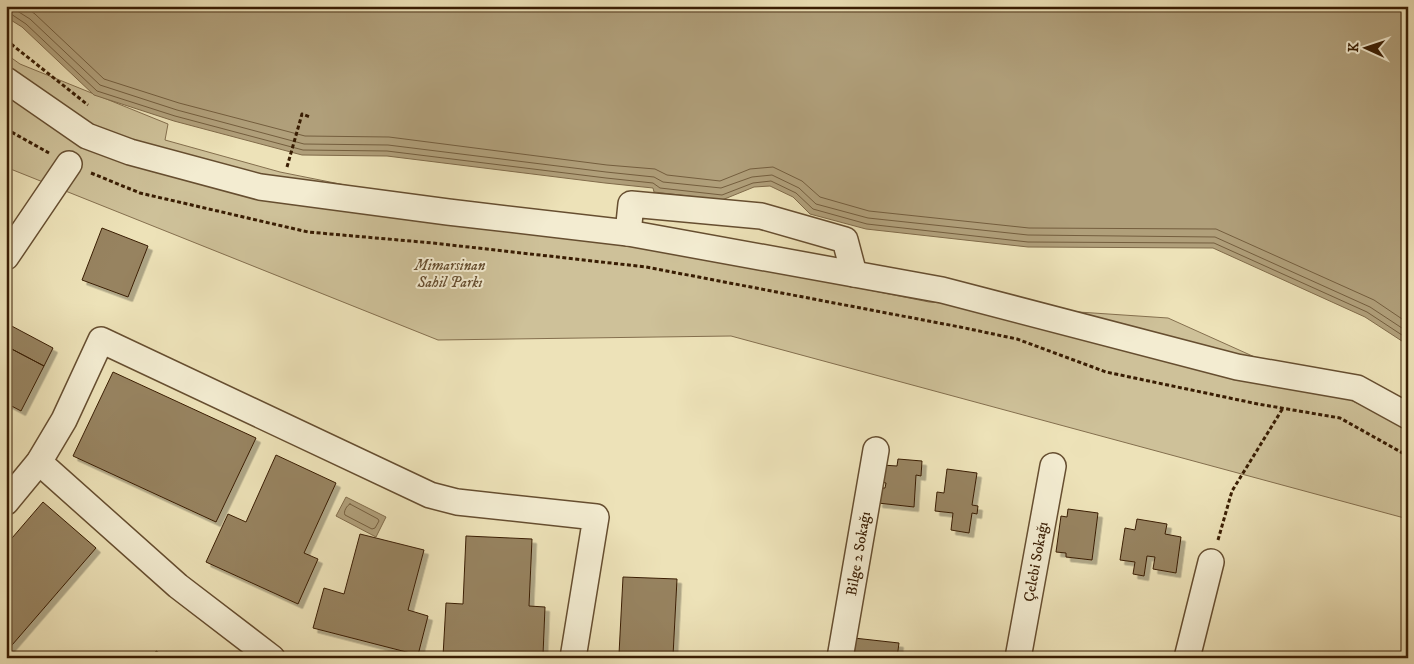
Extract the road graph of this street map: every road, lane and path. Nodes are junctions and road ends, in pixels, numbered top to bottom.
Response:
1 (6, 40) edge
2 (6, 80) edge
3 (93, 109) dead end
4 (310, 117) dead end
5 (6, 130) edge
6 (69, 164) junction
7 (282, 190) junction
8 (628, 233) junction
9 (6, 256) edge
10 (854, 274) junction
11 (1283, 408) junction
12 (1408, 416) edge
13 (876, 450) dead end
14 (1408, 456) edge
15 (39, 462) junction
16 (1053, 466) dead end
17 (6, 502) edge
18 (1212, 562) joint
19 (272, 658) edge
20 (573, 658) edge
21 (840, 658) edge
22 (1018, 658) edge
23 (1187, 658) edge

1 - 3 path
2 - 7 street
4 - 7 path
5 - 6 path
6 - 9 street
6 - 11 path
7 - 8 street
8 - 10 street
8 - 10 street
10 - 12 street
11 - 14 path
11 - 18 path
13 - 21 street, Bilge 2 Sokağı
15 - 17 street
15 - 19 street
15 - 20 street
16 - 22 street, Çelebi Sokağı
18 - 23 street

